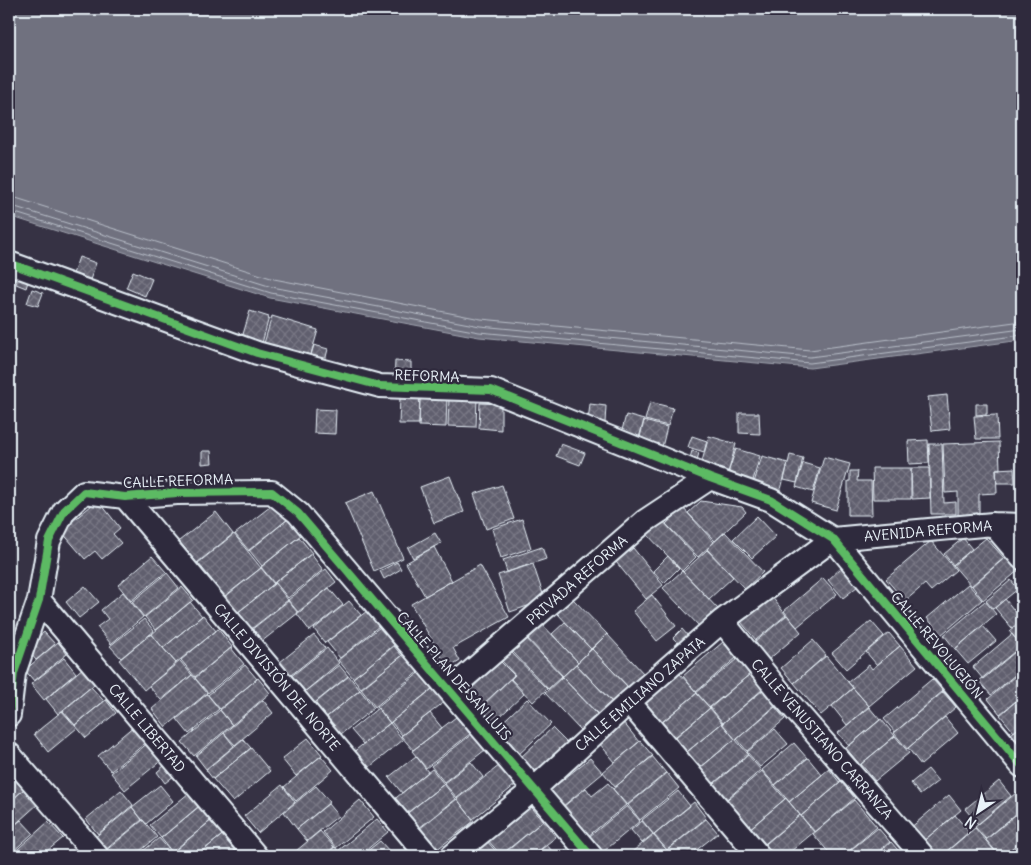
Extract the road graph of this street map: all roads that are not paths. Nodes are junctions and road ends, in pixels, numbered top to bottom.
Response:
1 (9, 263) edge
2 (710, 478) junction
3 (125, 497) junction
4 (298, 513) joint
5 (993, 524) junction
6 (1022, 524) edge
7 (833, 540) junction
8 (1022, 558) edge
9 (39, 600) junction
10 (722, 621) junction
11 (450, 690) junction
12 (629, 702) junction
13 (9, 715) edge
14 (9, 754) edge
15 (1022, 766) edge
16 (534, 789) junction
17 (97, 856) edge
18 (256, 856) edge
19 (428, 856) edge
20 (452, 856) edge
21 (591, 856) edge
22 (759, 856) edge
23 (923, 856) edge

1 - 2 street, REFORMA
2 - 7 street, REFORMA
2 - 11 street, PRIVADA REFORMA
3 - 4 street, CALLE REFORMA
3 - 9 street, CALLE REFORMA
3 - 19 street, CALLE DIVISIÓN DEL NORTE
4 - 11 street, CALLE PLAN DE SAN LUIS
5 - 6 street, AVENIDA REFORMA
5 - 7 street, AVENIDA REFORMA
5 - 8 street
7 - 10 street, CALLE EMILIANO ZAPATA
7 - 15 street, CALLE REVOLUCIÓN
9 - 13 street
9 - 18 street, CALLE LIBERTAD
10 - 12 street, CALLE EMILIANO ZAPATA
10 - 23 street, CALLE VENUSTIANO CARRANZA
11 - 16 street, CALLE PLAN DE SAN LUIS
12 - 16 street, CALLE EMILIANO ZAPATA
12 - 22 street
14 - 17 street
16 - 20 street, CALLE EMILIANO ZAPATA
16 - 21 street, CALLE PLAN DE SAN LUIS

